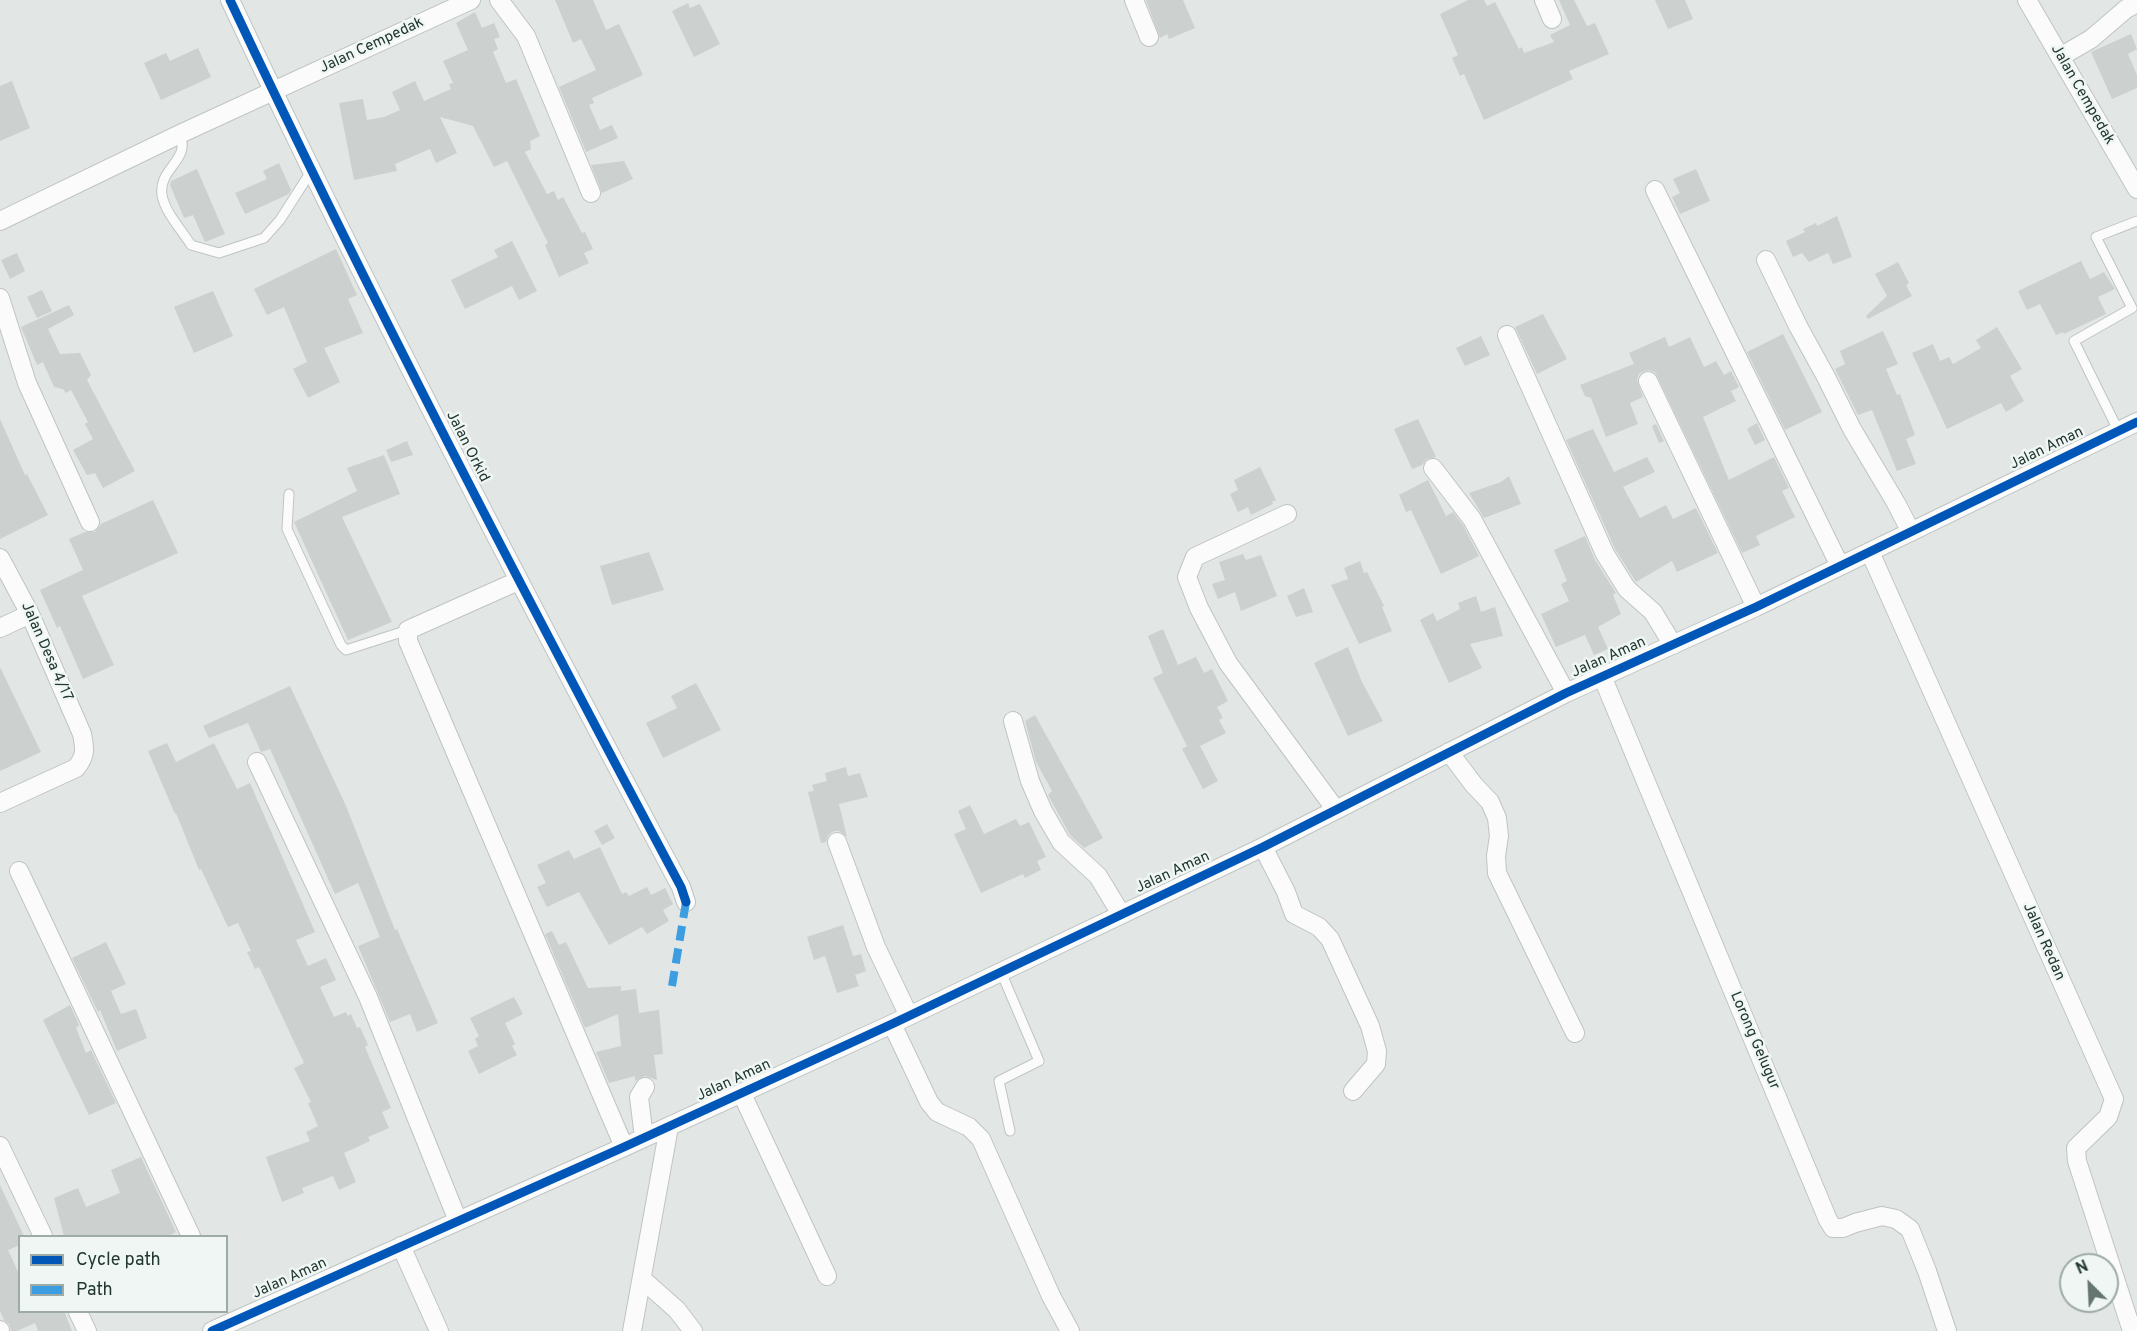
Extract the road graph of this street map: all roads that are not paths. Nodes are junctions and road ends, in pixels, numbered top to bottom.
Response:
1 (230, 0) edge
2 (471, 0) edge
3 (499, 0) edge
4 (1134, 0) edge
5 (1544, 0) edge
6 (2027, 0) edge
7 (2137, 3) edge
8 (1552, 19) dead end
9 (1149, 38) dead end
10 (2061, 57) junction
11 (273, 92) junction
12 (180, 134) junction
13 (312, 170) junction
14 (2137, 189) edge
15 (1656, 190) dead end
16 (591, 193) dead end
17 (2137, 220) edge
18 (0, 221) edge
19 (1766, 260) dead end
20 (0, 298) edge
21 (1507, 335) dead end
22 (1648, 381) dead end
23 (2137, 422) edge
24 (2118, 430) junction
25 (1432, 468) dead end
26 (289, 494) dead end
27 (1287, 514) dead end
28 (90, 522) dead end
29 (1908, 526) junction
30 (1870, 552) junction
31 (1834, 553) junction
32 (0, 558) edge
33 (518, 581) junction
34 (1753, 600) junction
35 (30, 614) junction
36 (0, 628) edge
37 (408, 630) junction
38 (1673, 645) junction
39 (1602, 676) junction
40 (1566, 693) junction
41 (1013, 721) dead end
42 (1449, 752) junction
43 (257, 762) dead end
44 (0, 803) edge
45 (1336, 810) junction
46 (837, 842) dead end
47 (1263, 847) junction
48 (19, 871) dead end
49 (686, 902) dead end
50 (1121, 914) junction
51 (1001, 972) junction
52 (909, 1016) junction
53 (892, 1024) junction
54 (1575, 1033) dead end
55 (645, 1087) dead end
56 (1353, 1091) dead end
57 (742, 1094) junction
58 (669, 1127) junction
59 (1010, 1131) dead end
60 (644, 1138) junction
61 (0, 1146) edge
62 (624, 1147) junction
63 (453, 1208) junction
64 (43, 1235) edge
65 (191, 1235) edge
66 (401, 1246) junction
67 (827, 1276) dead end
68 (642, 1279) junction
69 (79, 1313) edge
70 (228, 1317) edge
71 (87, 1331) edge
72 (212, 1331) edge
73 (439, 1331) edge
74 (632, 1331) edge
75 (693, 1331) edge
76 (1070, 1331) edge
77 (1947, 1331) edge
78 (2132, 1331) edge

1 - 11 street, Jalan Orkid
2 - 11 street, Jalan Cempedak
3 - 16 street
4 - 9 street
5 - 8 street
6 - 10 street, Jalan Cempedak
7 - 10 street
10 - 14 street, Jalan Cempedak
11 - 12 street
11 - 13 street, Jalan Orkid
12 - 13 lane
12 - 18 street
13 - 33 street, Jalan Orkid
15 - 31 street
17 - 24 lane
19 - 29 street
20 - 28 street
21 - 38 street
22 - 34 street
23 - 24 street, Jalan Aman
24 - 29 street, Jalan Aman
25 - 40 street
26 - 37 lane
27 - 45 street
29 - 30 street, Jalan Aman
30 - 31 street, Jalan Aman
30 - 78 street, Jalan Redan
31 - 34 street, Jalan Aman
32 - 35 street, Jalan Desa 4/17
33 - 37 street
33 - 49 street, Jalan Orkid
34 - 38 street, Jalan Aman
35 - 36 street
35 - 44 street, Jalan Desa 4/17
37 - 62 street
38 - 39 street, Jalan Aman
39 - 40 street, Jalan Aman
39 - 77 street, Lorong Gelugur
40 - 42 street, Jalan Aman
41 - 50 street
42 - 45 street, Jalan Aman
42 - 54 street
43 - 63 street
45 - 47 street, Jalan Aman
46 - 52 street
47 - 50 street, Jalan Aman
47 - 56 street
48 - 65 street
50 - 51 street, Jalan Aman
51 - 52 street, Jalan Aman
51 - 59 lane
52 - 53 street, Jalan Aman
53 - 57 street, Jalan Aman
53 - 76 street
55 - 60 street
57 - 58 street, Jalan Aman
57 - 67 street
58 - 60 street, Jalan Aman
58 - 68 street
60 - 62 street, Jalan Aman
61 - 64 street
62 - 63 street, Jalan Aman
63 - 66 street, Jalan Aman
66 - 70 street, Jalan Aman
66 - 73 street
68 - 74 street
68 - 75 street
69 - 71 street
70 - 72 street, Jalan Aman

